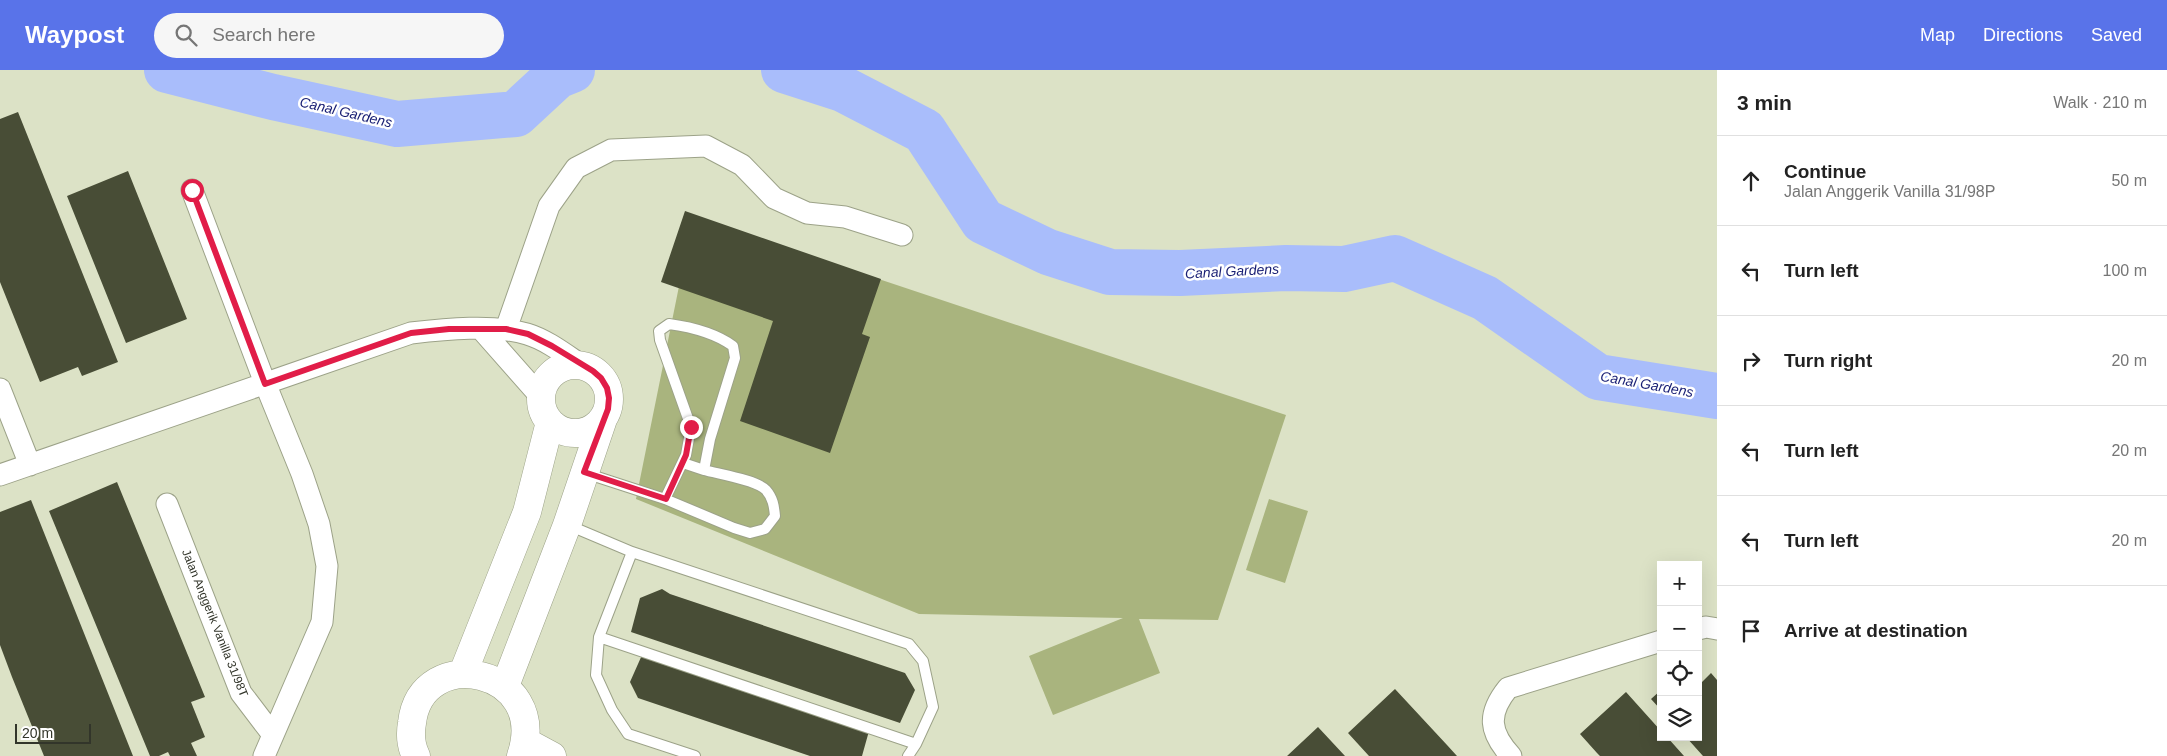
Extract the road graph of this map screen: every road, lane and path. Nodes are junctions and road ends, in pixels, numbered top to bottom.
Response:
1 (192, 190) dead end
2 (902, 235) dead end
3 (481, 329) junction
4 (506, 329) junction
5 (584, 366) junction
6 (265, 384) junction
7 (0, 389) edge
8 (546, 410) junction
9 (603, 419) junction
10 (683, 463) junction
11 (30, 465) junction
12 (704, 470) junction
13 (584, 472) junction
14 (0, 476) edge
15 (666, 499) junction
16 (167, 504) dead end
17 (567, 525) junction
18 (632, 552) junction
19 (1702, 628) edge
20 (1717, 629) edge
21 (600, 637) junction
22 (1657, 642) edge
23 (463, 673) junction
24 (505, 686) junction
25 (273, 735) junction
26 (916, 744) junction
27 (523, 749) edge
28 (264, 756) edge
29 (416, 756) edge
30 (552, 756) edge
31 (695, 756) edge
32 (908, 756) edge
33 (1511, 756) edge

1 - 6 street
2 - 4 street
3 - 4 street
3 - 6 street
3 - 8 street
4 - 5 street
5 - 8 street
5 - 9 street
6 - 11 street
6 - 25 street
7 - 11 street
8 - 9 street
8 - 23 street
9 - 13 street
10 - 12 lane
10 - 12 lane
10 - 15 lane
11 - 14 street
12 - 15 lane
13 - 15 lane
13 - 17 street
16 - 25 street, Jalan Anggerik Vanilla 31/98T
17 - 18 lane
17 - 24 street
18 - 21 lane
18 - 26 lane
19 - 20 street
21 - 26 lane
21 - 31 lane
22 - 33 street
23 - 24 street
23 - 29 street
24 - 27 street
25 - 28 street
26 - 32 lane
27 - 30 street

